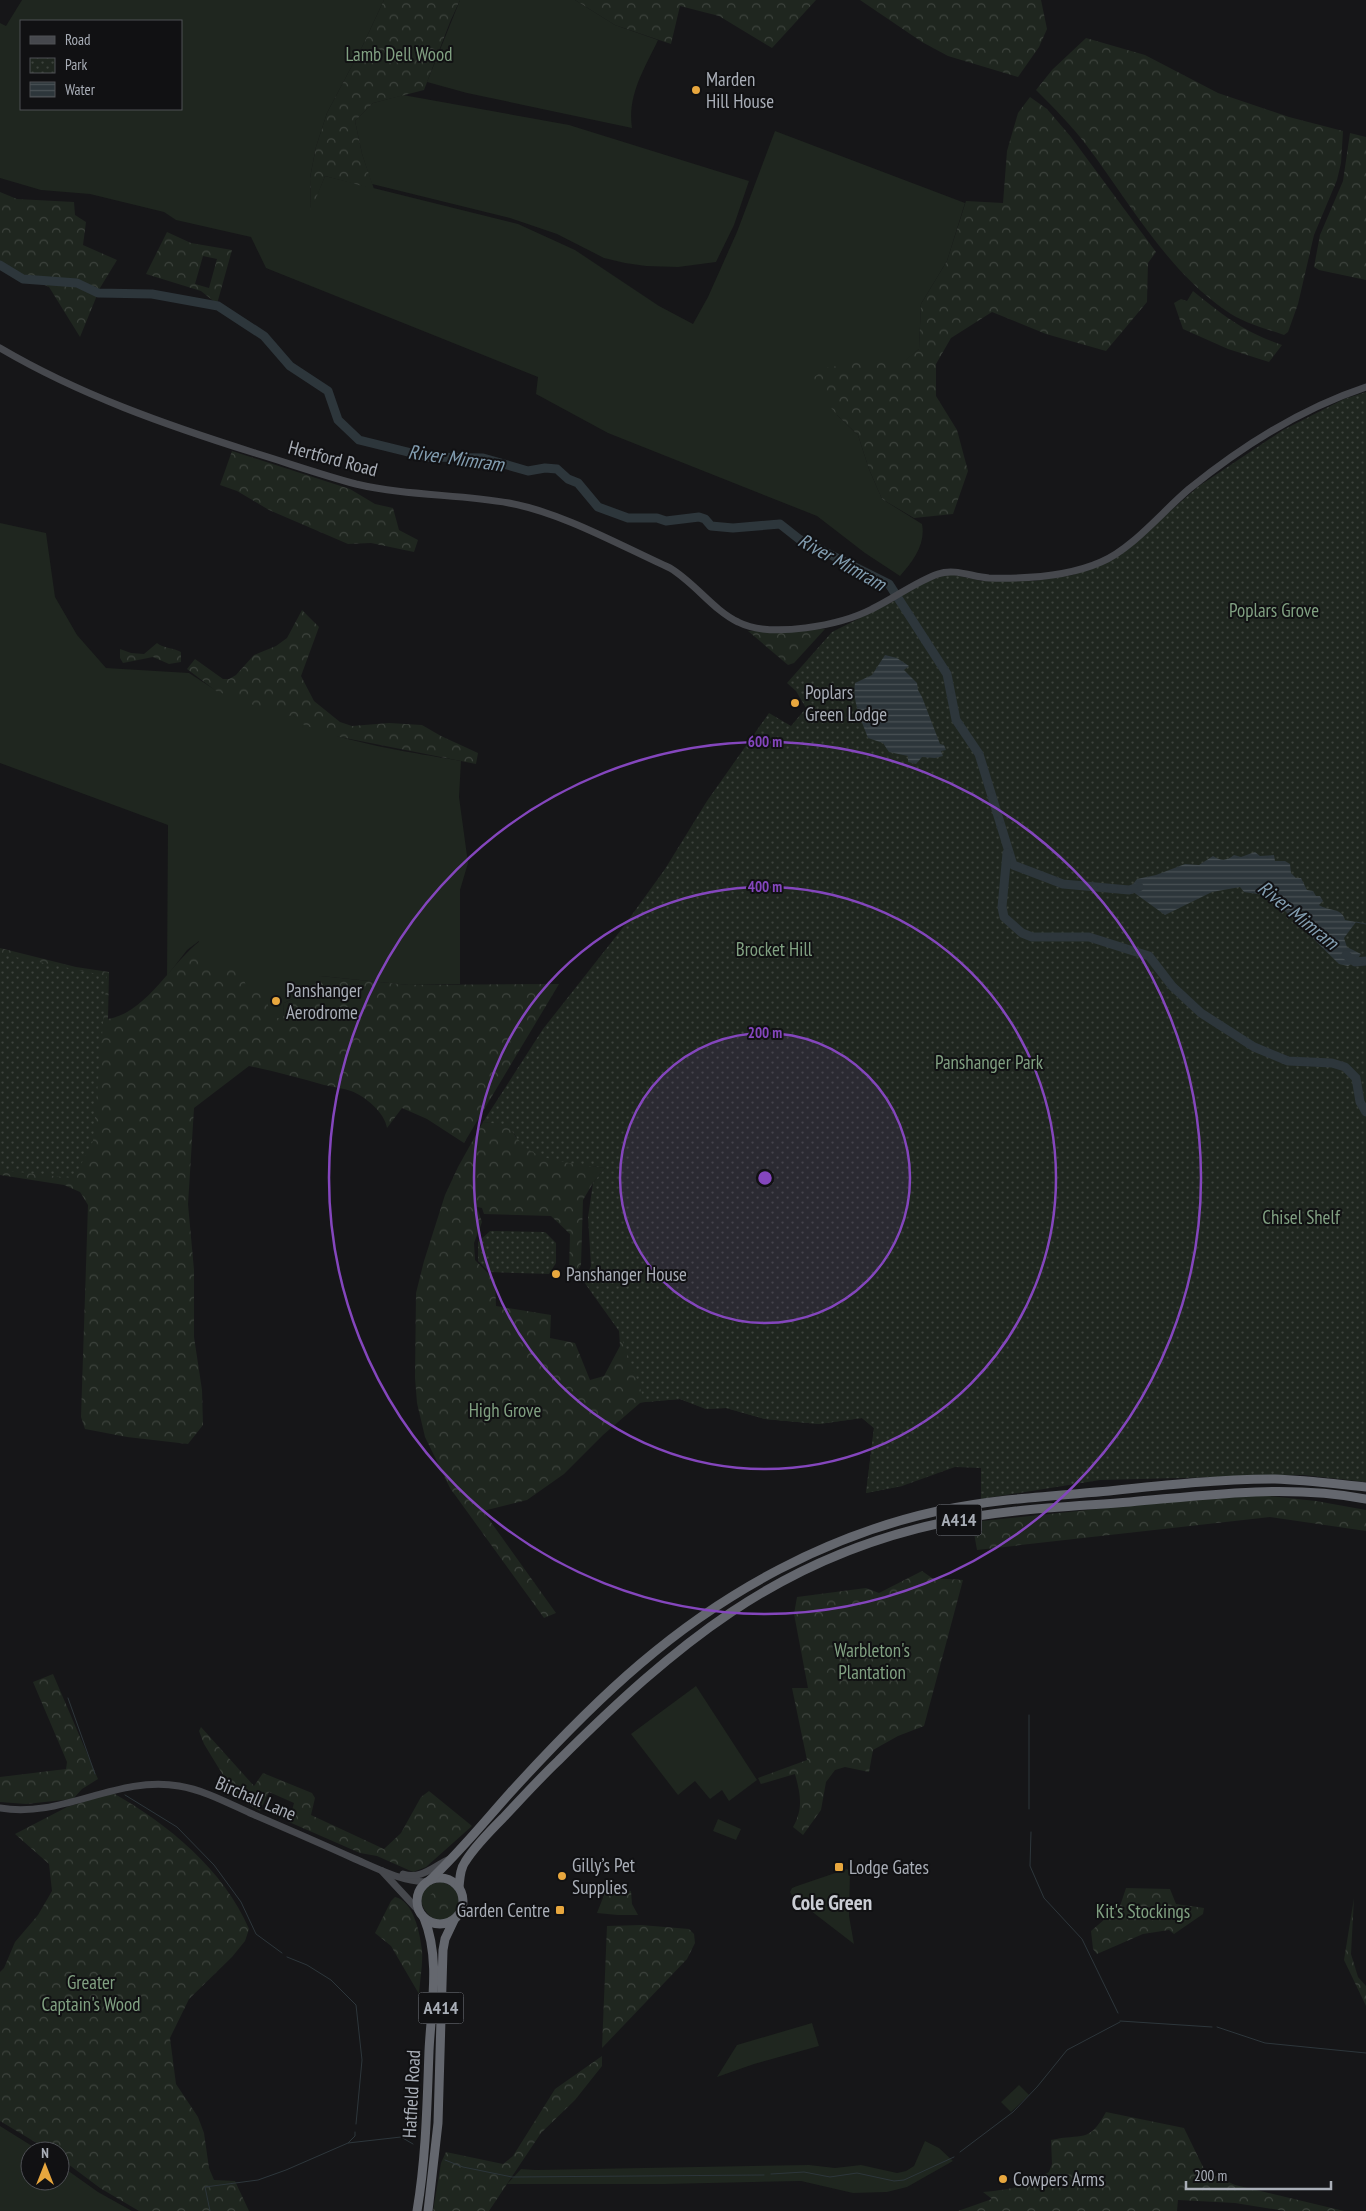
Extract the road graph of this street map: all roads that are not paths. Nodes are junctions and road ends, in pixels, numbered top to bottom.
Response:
1 (0, 348) edge
2 (1366, 387) edge
3 (1366, 1487) edge
4 (1366, 1499) edge
5 (0, 1808) edge
6 (454, 1857) junction
7 (384, 1872) junction
8 (428, 1881) junction
9 (459, 1887) junction
10 (422, 1915) junction
11 (454, 1920) junction
12 (417, 2211) edge
13 (428, 2211) edge

1 - 2 main road, Hertford Road
3 - 6 highway, A414
4 - 9 highway, A414
5 - 7 main road, Birchall Lane
6 - 7 main road
6 - 8 highway, A414
7 - 8 main road, Birchall Lane
7 - 10 main road, Birchall Lane
8 - 9 highway
8 - 10 highway
9 - 11 highway
10 - 11 highway
10 - 12 highway, Hatfield Road / A414
11 - 13 highway, Hatfield Road / A414

